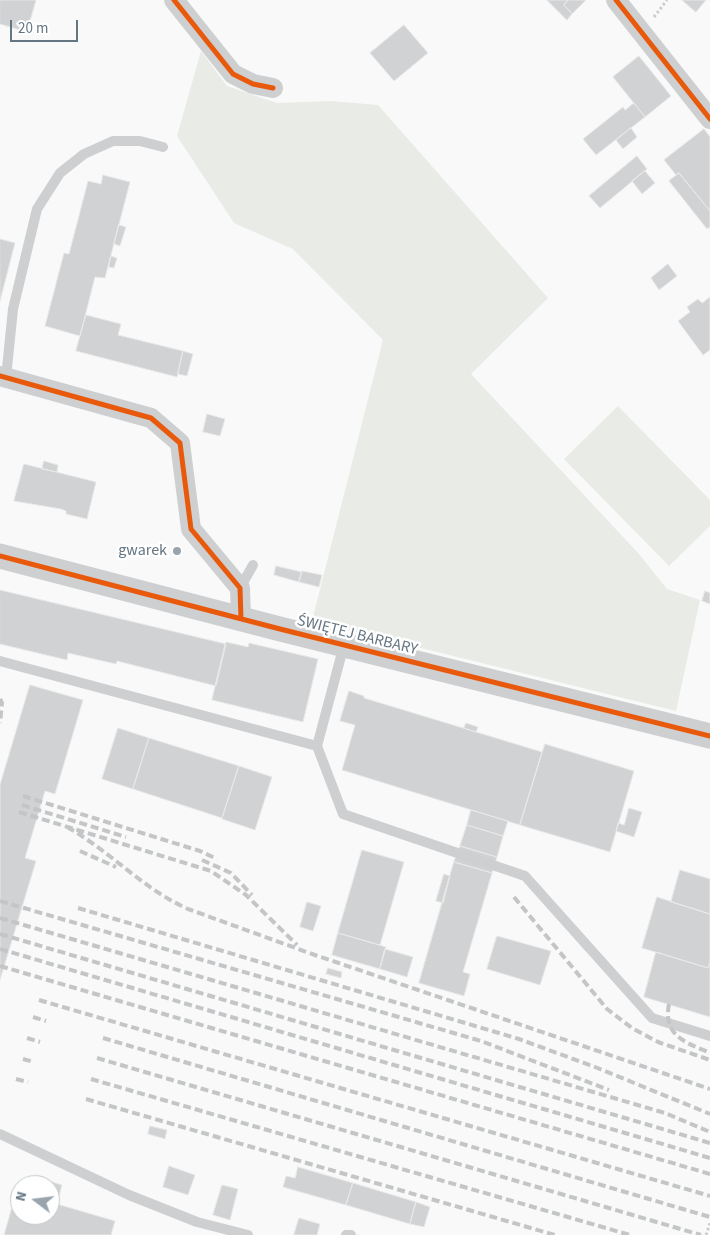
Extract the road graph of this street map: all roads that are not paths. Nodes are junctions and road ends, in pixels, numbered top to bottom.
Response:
1 (174, 0) edge
2 (616, 0) edge
3 (273, 88) dead end
4 (710, 119) edge
5 (163, 147) dead end
6 (3, 377) edge
7 (0, 556) edge
8 (253, 565) dead end
9 (240, 588) junction
10 (241, 619) junction
11 (344, 645) junction
12 (0, 662) edge
13 (710, 736) edge
14 (316, 746) junction
15 (710, 1036) edge
16 (0, 1134) edge
17 (248, 1235) edge
18 (346, 1235) edge
19 (352, 1235) edge

1 - 3 street
2 - 4 street
5 - 6 lane
6 - 9 street
7 - 10 street, ŚWIĘTEJ BARBARY
8 - 9 lane
9 - 10 street
10 - 11 street, ŚWIĘTEJ BARBARY
11 - 13 street, ŚWIĘTEJ BARBARY
11 - 14 lane
12 - 14 lane
14 - 15 lane
16 - 17 lane
18 - 19 lane

